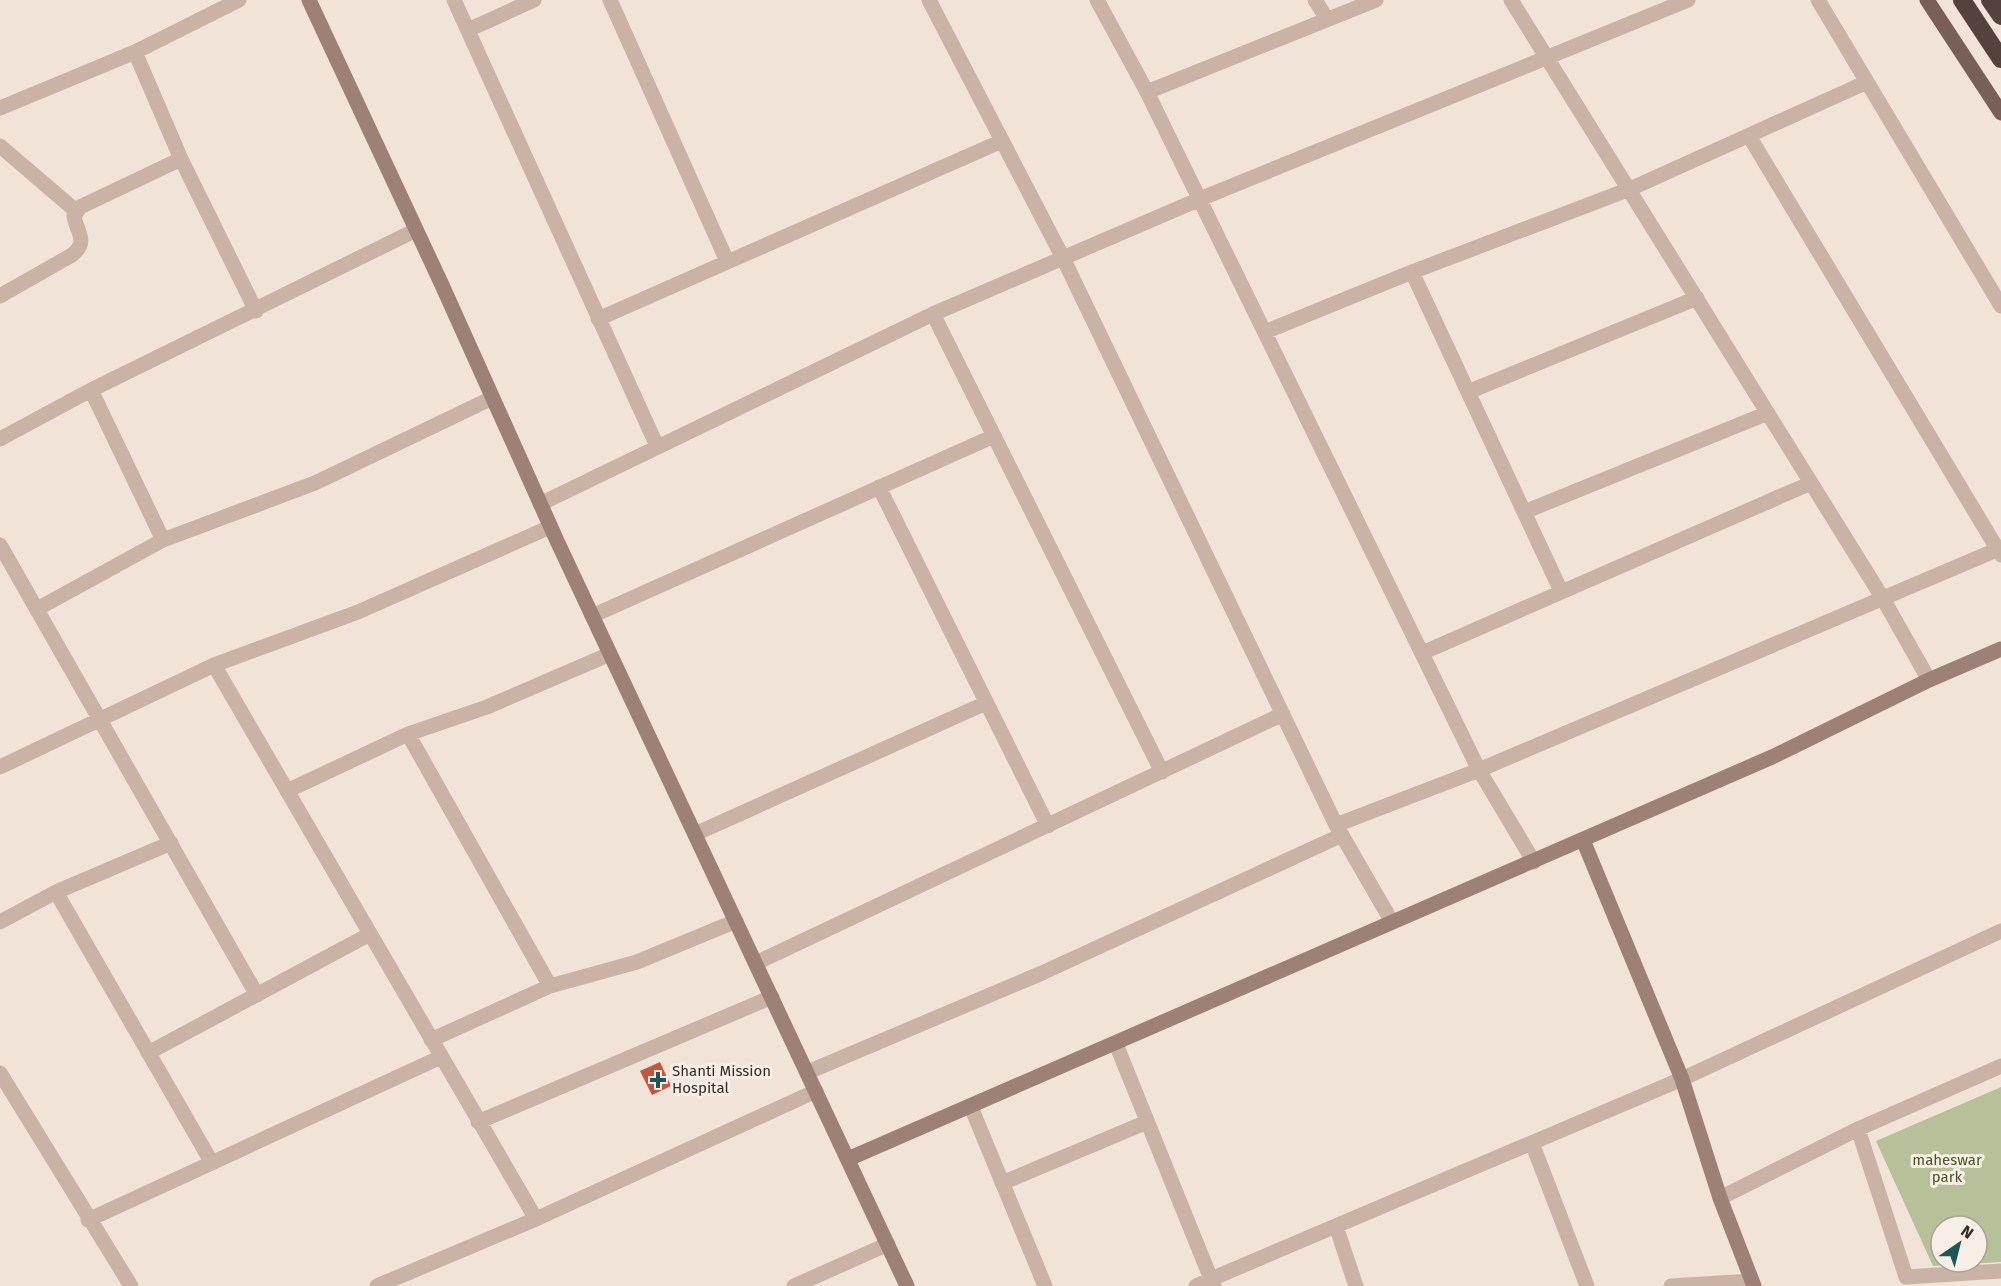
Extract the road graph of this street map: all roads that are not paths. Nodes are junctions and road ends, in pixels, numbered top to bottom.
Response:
1 (239, 0) edge
2 (309, 0) edge
3 (454, 0) edge
4 (534, 0) edge
5 (610, 0) edge
6 (929, 0) edge
7 (1097, 0) edge
8 (1315, 0) edge
9 (1376, 0) edge
10 (1511, 0) edge
11 (1688, 0) edge
12 (1818, 0) edge
13 (1927, 0) edge
14 (1962, 0) edge
15 (1990, 0) edge
16 (2001, 16) edge
17 (1327, 20) junction
18 (468, 30) junction
19 (135, 52) junction
20 (1547, 57) junction
21 (2001, 59) edge
22 (1868, 82) junction
23 (1147, 92) junction
24 (0, 108) edge
25 (2001, 113) edge
26 (1749, 136) junction
27 (1002, 141) junction
28 (0, 146) edge
29 (182, 159) junction
30 (1630, 189) junction
31 (1200, 199) junction
32 (76, 211) junction
33 (416, 230) junction
34 (1063, 258) junction
35 (727, 261) junction
36 (1412, 272) junction
37 (0, 296) edge
38 (1697, 298) junction
39 (2001, 306) edge
40 (256, 311) junction
41 (933, 314) junction
42 (598, 319) junction
43 (1265, 332) junction
44 (91, 390) junction
45 (1468, 392) junction
46 (492, 398) junction
47 (1768, 413) junction
48 (994, 436) junction
49 (0, 439) edge
50 (657, 446) junction
51 (1812, 483) junction
52 (879, 488) junction
53 (540, 504) junction
54 (1524, 512) junction
55 (550, 527) junction
56 (163, 540) junction
57 (0, 545) edge
58 (2000, 551) edge
59 (1561, 591) junction
60 (1882, 597) junction
61 (37, 609) junction
62 (592, 616) junction
63 (2001, 649) edge
64 (1422, 653) junction
65 (610, 654) junction
66 (214, 665) junction
67 (1929, 680) junction
68 (986, 703) junction
69 (1283, 714) junction
70 (100, 719) junction
71 (408, 734) junction
72 (0, 767) edge
73 (1479, 770) junction
74 (1162, 772) junction
75 (287, 791) junction
76 (1048, 826) junction
77 (1339, 830) junction
78 (695, 834) junction
79 (1583, 840) junction
80 (171, 843) junction
81 (1534, 862) junction
82 (57, 892) junction
83 (736, 921) junction
84 (0, 922) edge
85 (1392, 922) junction
86 (2001, 931) edge
87 (370, 934) junction
88 (756, 963) junction
89 (550, 986) junction
90 (257, 994) junction
91 (772, 997) junction
92 (431, 1040) junction
93 (1116, 1044) junction
94 (148, 1053) junction
95 (441, 1057) junction
96 (2001, 1066) edge
97 (808, 1072) junction
98 (1, 1078) edge
99 (1682, 1079) junction
100 (816, 1090) junction
101 (971, 1107) junction
102 (478, 1122) junction
103 (1148, 1122) junction
104 (1858, 1129) junction
105 (1532, 1143) junction
106 (848, 1159) junction
107 (212, 1163) junction
108 (1002, 1183) junction
109 (1720, 1198) junction
110 (536, 1219) junction
111 (88, 1220) junction
112 (1336, 1226) junction
113 (888, 1244) junction
114 (2001, 1271) edge
115 (1908, 1282) edge
116 (1212, 1283) edge
117 (1753, 1284) edge
118 (131, 1286) edge
119 (377, 1286) edge
120 (794, 1286) edge
121 (907, 1286) edge
122 (1045, 1286) edge
123 (1196, 1286) edge
124 (1356, 1286) edge
125 (1587, 1286) edge
126 (1671, 1286) edge

1 - 19 street
2 - 33 street
3 - 18 street
4 - 18 street
5 - 35 street
6 - 27 street
7 - 23 street
8 - 17 street
9 - 17 street
10 - 20 street
11 - 20 street
12 - 22 street
13 - 25 main road
14 - 21 highway
15 - 16 highway
17 - 23 street
18 - 42 street
19 - 24 street
19 - 29 street
20 - 30 street
20 - 31 street
22 - 26 street
22 - 39 street
23 - 31 street
26 - 30 street
26 - 58 street
27 - 34 street
27 - 35 street
28 - 32 street
29 - 32 street
29 - 40 street
30 - 36 street
30 - 38 street
31 - 34 street
31 - 43 street
32 - 37 street
33 - 40 street
33 - 46 street
34 - 41 street
34 - 69 street
35 - 42 street
36 - 43 street
36 - 45 street
38 - 45 street
38 - 47 street
40 - 44 street
41 - 48 street
41 - 50 street
42 - 50 street
43 - 64 street
44 - 49 street
44 - 56 street
45 - 54 street
46 - 53 street
46 - 56 street
47 - 51 street
47 - 54 street
48 - 52 street
48 - 74 street
50 - 53 street
51 - 59 street
51 - 60 street
52 - 62 street
52 - 68 street
53 - 55 street
54 - 59 street
55 - 62 street
55 - 66 street
56 - 61 street
57 - 61 street
58 - 60 street
59 - 64 street
60 - 67 street
60 - 73 street
61 - 70 street
62 - 65 street
63 - 67 street
64 - 73 street
65 - 71 street
65 - 78 street
66 - 70 street
66 - 75 street
67 - 79 street
68 - 76 street
68 - 78 street
69 - 74 street
69 - 77 street
70 - 72 street
70 - 80 street
71 - 75 street
71 - 89 street
73 - 77 street
73 - 81 street
74 - 76 street
75 - 87 street
76 - 88 street
77 - 85 street
77 - 97 street
78 - 83 street
79 - 81 street
79 - 99 street
80 - 82 street
80 - 90 street
81 - 85 street
82 - 84 street
82 - 94 street
83 - 88 street
83 - 89 street
85 - 93 street
86 - 99 street
87 - 90 street
87 - 92 street
88 - 91 street
89 - 92 street
90 - 94 street
91 - 97 street
91 - 102 street
92 - 95 street
93 - 101 street
93 - 103 street
94 - 107 street
95 - 102 street
95 - 107 street
96 - 104 street
97 - 100 street
98 - 111 street
99 - 105 street
99 - 109 street
100 - 106 street
100 - 110 street
101 - 106 street
101 - 108 street
102 - 110 street
103 - 108 street
103 - 116 street
104 - 109 street
104 - 115 street
105 - 112 street
105 - 125 street
106 - 113 street
107 - 111 street
108 - 122 street
109 - 117 street
110 - 119 street
111 - 118 street
112 - 116 street
112 - 124 street
113 - 120 street
113 - 121 street
114 - 115 street
116 - 123 street
117 - 126 street

